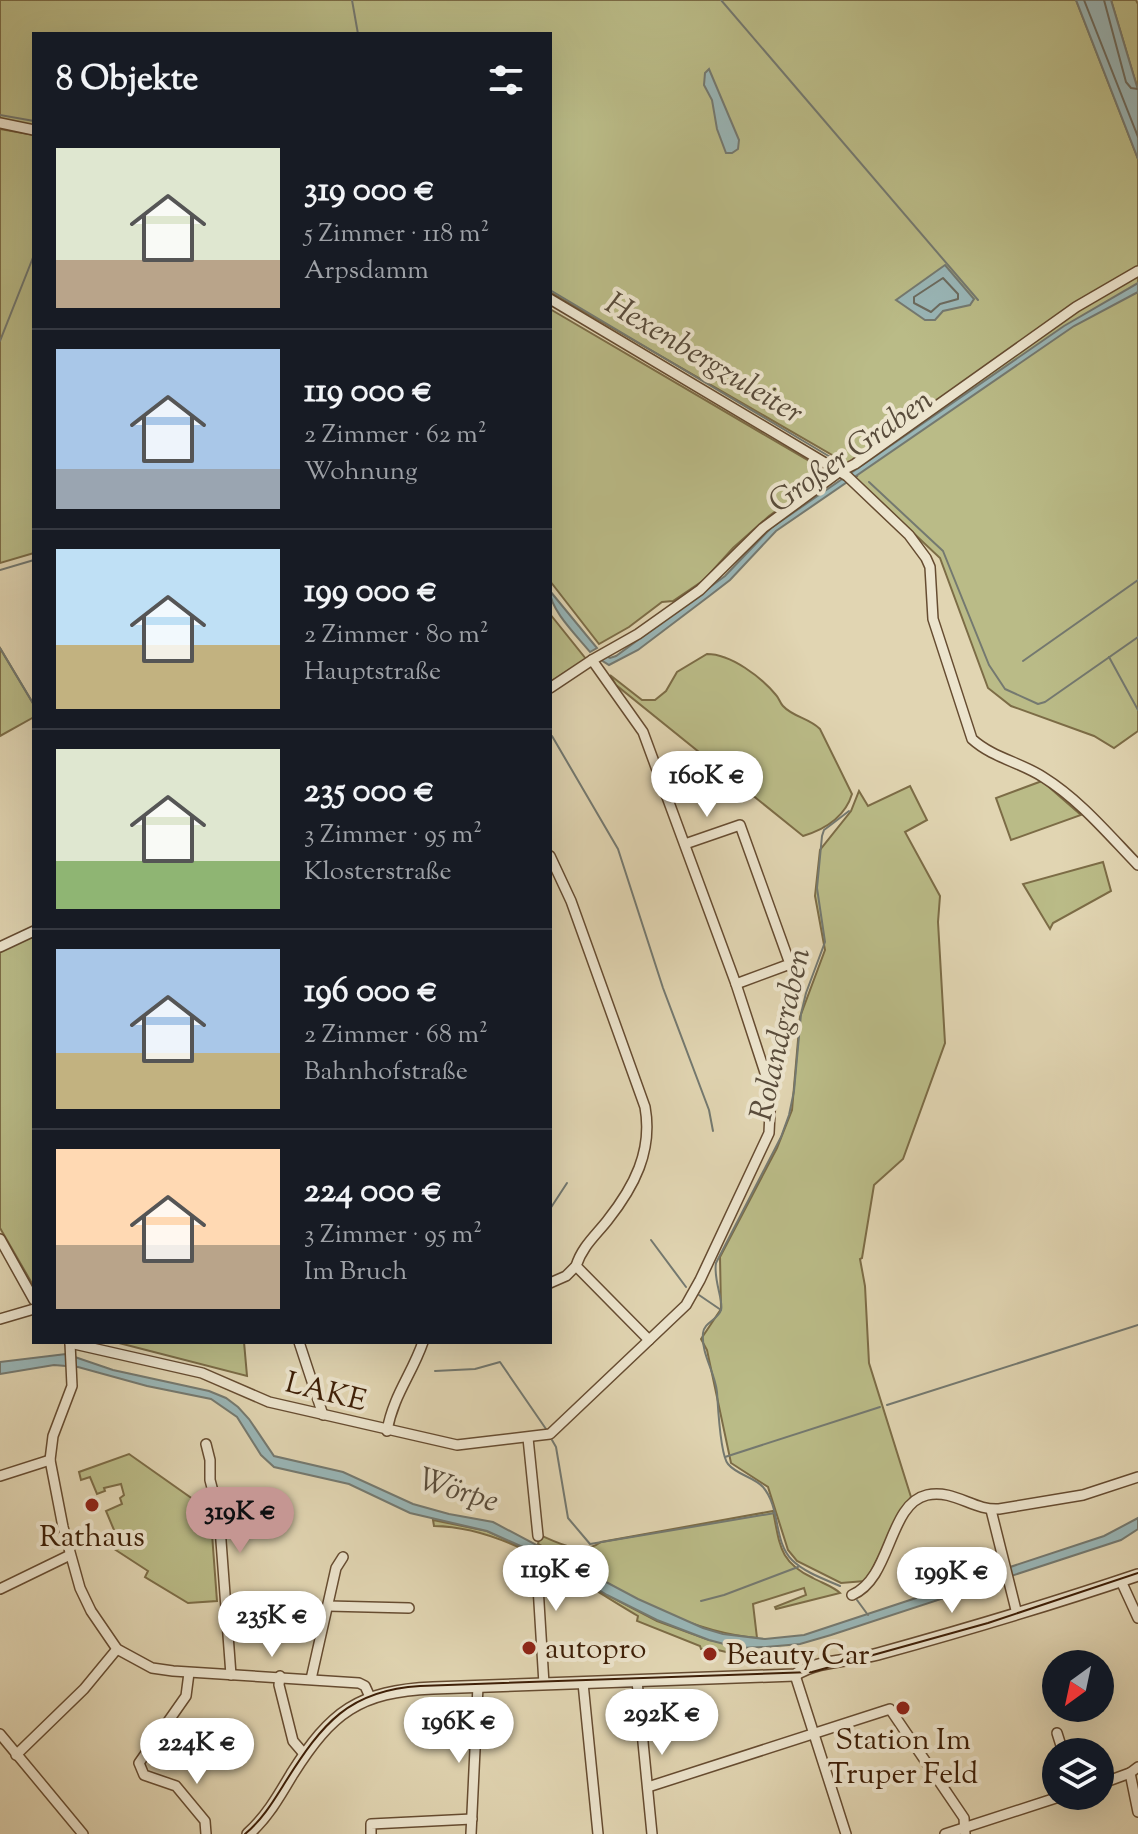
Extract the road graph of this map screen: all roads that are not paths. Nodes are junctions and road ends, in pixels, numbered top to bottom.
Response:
1 (0, 123) edge
2 (32, 130) edge
3 (1138, 271) edge
4 (552, 300) edge
5 (846, 476) junction
6 (592, 660) junction
7 (552, 687) edge
8 (685, 844) junction
9 (1138, 865) edge
10 (553, 869) edge
11 (32, 932) edge
12 (0, 947) edge
13 (736, 984) junction
14 (0, 1239) edge
15 (576, 1266) junction
16 (552, 1282) edge
17 (32, 1296) edge
18 (32, 1310) edge
19 (0, 1319) edge
20 (649, 1340) junction
21 (300, 1344) edge
22 (422, 1344) edge
23 (70, 1346) edge
24 (323, 1415) junction
25 (387, 1431) junction
26 (528, 1438) junction
27 (206, 1444) dead end
28 (50, 1460) junction
29 (0, 1476) edge
30 (1138, 1477) edge
31 (991, 1510) junction
32 (538, 1536) dead end
33 (536, 1554) dead end
34 (70, 1555) junction
35 (343, 1557) dead end
36 (1138, 1575) edge
37 (1121, 1581) junction
38 (0, 1589) edge
39 (852, 1595) dead end
40 (328, 1606) junction
41 (409, 1608) dead end
42 (1017, 1614) junction
43 (1138, 1618) edge
44 (117, 1649) junction
45 (189, 1673) junction
46 (231, 1675) junction
47 (795, 1675) junction
48 (280, 1676) junction
49 (311, 1679) junction
50 (637, 1681) junction
51 (583, 1683) junction
52 (544, 1684) junction
53 (478, 1686) junction
54 (370, 1697) junction
55 (1057, 1733) dead end
56 (0, 1734) edge
57 (814, 1734) junction
58 (1059, 1738) edge
59 (16, 1755) junction
60 (305, 1755) junction
61 (1134, 1770) edge
62 (1114, 1778) edge
63 (648, 1787) junction
64 (1042, 1803) edge
65 (1138, 1812) edge
66 (472, 1819) junction
67 (965, 1831) edge
68 (83, 1834) edge
69 (206, 1834) edge
70 (248, 1834) edge
71 (371, 1834) edge
72 (471, 1834) edge
73 (598, 1834) edge
74 (652, 1834) edge
75 (846, 1834) edge
76 (945, 1834) edge

1 - 2 street
3 - 5 street
4 - 5 street
5 - 6 street
5 - 9 street
6 - 7 street
6 - 8 street, LAKE
8 - 13 street, LAKE
8 - 13 street
10 - 15 street
11 - 12 street
13 - 20 street, LAKE
14 - 17 street
15 - 16 street
15 - 20 street
18 - 19 street
20 - 26 street, LAKE
21 - 24 street
22 - 25 street
23 - 24 street, LAKE
23 - 28 street
24 - 25 street, LAKE
25 - 26 street, LAKE
26 - 32 street
27 - 46 street
28 - 29 street
28 - 34 street
30 - 31 street
31 - 39 street
31 - 42 street
33 - 52 street
34 - 38 street
34 - 44 street
35 - 40 street
36 - 37 street
37 - 42 street
37 - 43 street
40 - 41 street
40 - 49 street
42 - 47 street
44 - 45 street
44 - 59 street
45 - 46 street
45 - 69 street
46 - 48 street
47 - 50 street
47 - 57 street
48 - 49 street
48 - 60 street
49 - 54 street
50 - 51 street
50 - 63 street
51 - 52 street
51 - 73 street
52 - 53 street
53 - 54 street
53 - 66 street
54 - 60 street
55 - 58 street
56 - 59 street
57 - 63 street
57 - 67 street
57 - 75 street
59 - 68 street
60 - 70 street
61 - 62 street
61 - 65 street
63 - 74 street
64 - 67 street
66 - 71 street
66 - 72 street
67 - 76 street

